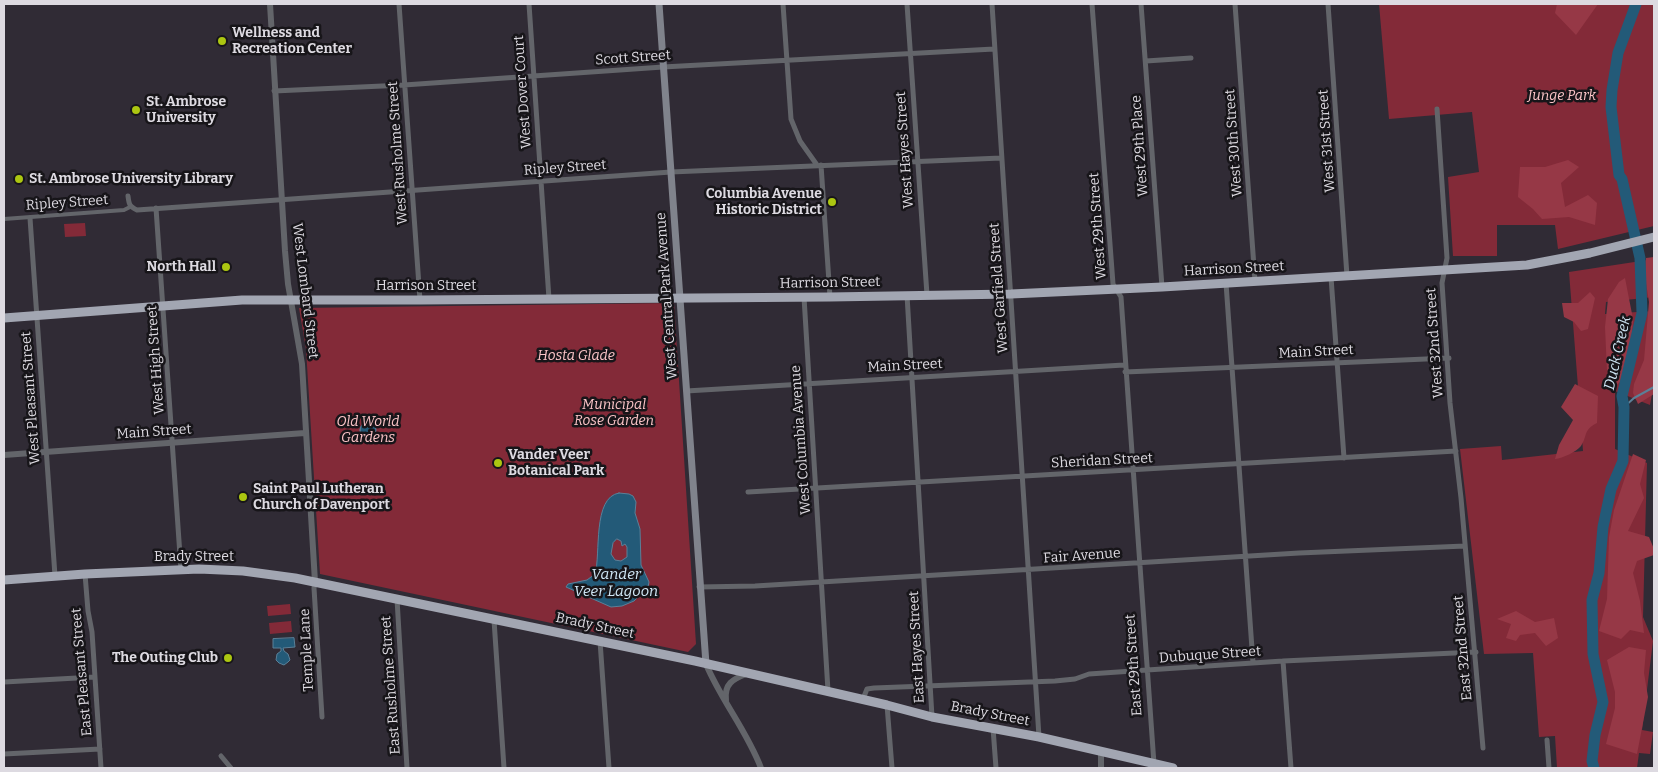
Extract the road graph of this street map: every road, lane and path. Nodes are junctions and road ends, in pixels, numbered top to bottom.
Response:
1 (270, 4) edge
2 (399, 4) edge
3 (529, 4) edge
4 (659, 4) edge
5 (783, 4) edge
6 (907, 4) edge
7 (992, 4) edge
8 (1092, 4) edge
9 (1141, 4) edge
10 (1235, 4) edge
11 (1328, 4) edge
12 (994, 49) junction
13 (910, 53) junction
14 (1191, 58) dead end
15 (786, 60) junction
16 (1146, 61) junction
17 (663, 67) junction
18 (534, 77) junction
19 (404, 85) junction
20 (274, 91) junction
21 (1437, 108) dead end
22 (1001, 158) junction
23 (917, 161) junction
24 (819, 165) junction
25 (671, 172) junction
26 (540, 181) junction
27 (412, 191) junction
28 (128, 196) dead end
29 (281, 200) junction
30 (130, 207) junction
31 (156, 208) junction
32 (30, 218) junction
33 (4, 219) edge
34 (1654, 237) edge
35 (1444, 270) junction
36 (1347, 276) junction
37 (1331, 277) junction
38 (1255, 281) junction
39 (1226, 282) junction
40 (1162, 287) junction
41 (1115, 289) junction
42 (1011, 294) junction
43 (927, 295) junction
44 (907, 296) junction
45 (804, 297) junction
46 (830, 297) junction
47 (680, 298) junction
48 (291, 299) junction
49 (549, 299) junction
50 (420, 300) junction
51 (163, 306) junction
52 (37, 315) junction
53 (4, 318) edge
54 (1449, 358) junction
55 (1337, 363) junction
56 (1124, 365) junction
57 (1232, 368) junction
58 (1016, 372) junction
59 (1125, 372) junction
60 (912, 378) junction
61 (809, 384) junction
62 (686, 391) junction
63 (305, 433) junction
64 (173, 443) junction
65 (47, 451) junction
66 (1456, 451) junction
67 (4, 455) edge
68 (1344, 458) junction
69 (1239, 465) junction
70 (1132, 470) junction
71 (1022, 477) junction
72 (918, 482) junction
73 (816, 488) junction
74 (748, 492) dead end
75 (1465, 546) junction
76 (1245, 557) junction
77 (1139, 564) junction
78 (181, 570) junction
79 (1028, 571) junction
80 (85, 574) junction
81 (55, 576) junction
82 (924, 577) junction
83 (4, 580) edge
84 (315, 582) junction
85 (822, 582) junction
86 (700, 586) junction
87 (397, 599) junction
88 (494, 620) junction
89 (600, 641) junction
90 (1476, 652) junction
91 (1283, 661) junction
92 (1252, 663) junction
93 (706, 664) junction
94 (1147, 670) junction
95 (746, 674) junction
96 (95, 677) junction
97 (4, 682) edge
98 (1035, 682) junction
99 (930, 684) junction
100 (828, 691) junction
101 (863, 699) junction
102 (726, 703) junction
103 (887, 704) junction
104 (932, 716) junction
105 (322, 717) dead end
106 (993, 728) junction
107 (1039, 737) junction
108 (1547, 740) dead end
109 (1483, 748) dead end
110 (100, 749) junction
111 (1100, 751) junction
112 (4, 754) edge
113 (220, 756) dead end
114 (1154, 764) junction
115 (101, 768) edge
116 (231, 768) edge
117 (407, 768) edge
118 (504, 768) edge
119 (609, 768) edge
120 (760, 768) edge
121 (892, 768) edge
122 (996, 768) edge
123 (1101, 768) edge
124 (1173, 768) edge
125 (1291, 768) edge
126 (1549, 768) edge

1 - 20 street, West Lombard Street
2 - 19 street, West Rusholme Street
3 - 18 street, West Dover Court
4 - 17 main road, West Central Park Avenue
5 - 15 street
6 - 13 street, West Hayes Street
7 - 12 street, West Garfield Street
8 - 41 street, West 29th Street
9 - 16 street, West 29th Place
10 - 38 street, West 30th Street
11 - 36 street, West 31st Street
12 - 13 street, Scott Street
12 - 22 street, West Garfield Street
13 - 15 street, Scott Street
13 - 23 street, West Hayes Street
14 - 16 street
15 - 17 street, Scott Street
15 - 24 street
16 - 40 street, West 29th Place
17 - 18 street, Scott Street
17 - 25 main road, West Central Park Avenue
18 - 19 street, Scott Street
18 - 26 street, West Dover Court
19 - 20 street, Scott Street
19 - 27 street, West Rusholme Street
20 - 29 street, West Lombard Street
21 - 35 street, West 32nd Street
22 - 23 street, Ripley Street
22 - 42 street, West Garfield Street
23 - 24 street, Ripley Street
23 - 43 street, West Hayes Street
24 - 25 street, Ripley Street
24 - 46 street
25 - 26 street, Ripley Street
25 - 47 main road, West Central Park Avenue
26 - 27 street, Ripley Street
26 - 49 street, West Dover Court
27 - 29 street, Ripley Street
27 - 50 street, West Rusholme Street
28 - 30 street, Ripley Street
29 - 31 street, Ripley Street
29 - 48 street, West Lombard Street
30 - 31 street, Ripley Street
30 - 32 street, Ripley Street
31 - 51 street, West High Street
32 - 33 street, Ripley Street
32 - 52 street, West Pleasant Street
34 - 35 highway, Harrison Street
35 - 36 highway, Harrison Street
35 - 54 street, West 32nd Street
36 - 37 highway, Harrison Street
37 - 38 highway, Harrison Street
37 - 55 street
38 - 39 highway, Harrison Street
39 - 40 highway, Harrison Street
39 - 57 street
40 - 41 highway, Harrison Street
41 - 42 highway, Harrison Street
41 - 56 street, West 29th Street
42 - 43 highway, Harrison Street
42 - 58 street, West Garfield Street
43 - 44 highway, Harrison Street
44 - 46 highway, Harrison Street
44 - 60 street
45 - 46 highway, Harrison Street
45 - 47 highway, Harrison Street
45 - 61 street, West Columbia Avenue
47 - 49 highway, Harrison Street
47 - 62 main road, West Central Park Avenue
48 - 50 highway, Harrison Street
48 - 51 highway, Harrison Street
48 - 63 street, West Lombard Street
49 - 50 highway, Harrison Street
51 - 52 highway, Harrison Street
51 - 64 street, West High Street
52 - 53 highway, Harrison Street
52 - 65 street, West Pleasant Street
54 - 55 street, Main Street
54 - 66 street, West 32nd Street
55 - 57 street, Main Street
55 - 68 street
56 - 58 street, Main Street
56 - 59 street, West 29th Street
57 - 59 street, Main Street
57 - 69 street
58 - 60 street, Main Street
58 - 71 street, West Garfield Street
59 - 70 street, West 29th Street
60 - 61 street, Main Street
60 - 72 street
61 - 62 street, Main Street
61 - 73 street, West Columbia Avenue
62 - 86 main road, West Central Park Avenue
63 - 64 street, Main Street
63 - 84 street, West Lombard Street
64 - 65 street, Main Street
64 - 78 street, West High Street
65 - 67 street, Main Street
65 - 81 street, West Pleasant Street
66 - 68 street, Sheridan Street
66 - 75 street, West 32nd Street
68 - 69 street, Sheridan Street
69 - 70 street, Sheridan Street
69 - 76 street
70 - 71 street, Sheridan Street
70 - 77 street, West 29th Street
71 - 72 street, Sheridan Street
71 - 79 street, West Garfield Street
72 - 73 street, Sheridan Street
72 - 82 street
73 - 74 street, Sheridan Street
73 - 85 street, West Columbia Avenue
75 - 76 street, Fair Avenue
75 - 90 street, East 32nd Street
76 - 77 street, Fair Avenue
76 - 92 street
77 - 79 street, Fair Avenue
77 - 94 street, East 29th Street
78 - 80 highway, Brady Street
78 - 84 highway, Brady Street
79 - 82 street, Fair Avenue
79 - 98 street, West Garfield Street
80 - 81 highway, Brady Street
80 - 96 street, East Pleasant Street
81 - 83 highway, Brady Street
82 - 85 street, Fair Avenue
82 - 99 street, East Hayes Street
84 - 87 highway, Brady Street
84 - 105 street, Temple Lane
85 - 86 street, Fair Avenue
85 - 100 street, West Columbia Avenue
86 - 93 main road, West Central Park Avenue
87 - 88 highway, Brady Street
87 - 117 street, East Rusholme Street
88 - 89 highway, Brady Street
88 - 118 street
89 - 93 highway, Brady Street
89 - 119 street
90 - 91 street, Dubuque Street
90 - 109 street, East 32nd Street
91 - 92 street, Dubuque Street
91 - 125 street
92 - 94 street, Dubuque Street
93 - 95 highway, Brady Street
93 - 102 street
94 - 98 street, Dubuque Street
94 - 114 street, East 29th Street
95 - 100 highway, Brady Street
95 - 102 street
96 - 97 street
96 - 110 street, East Pleasant Street
98 - 99 street, Dubuque Street
98 - 107 street, West Garfield Street
99 - 101 street, Dubuque Street
99 - 104 street, East Hayes Street
100 - 101 highway, Brady Street
101 - 103 highway, Brady Street
102 - 120 street
103 - 104 highway, Brady Street
103 - 121 street
104 - 106 highway, Brady Street
106 - 107 highway, Brady Street
106 - 122 street
107 - 111 highway, Brady Street
108 - 126 street
110 - 112 street
110 - 115 street, East Pleasant Street
111 - 114 highway, Brady Street
111 - 123 street
113 - 116 street
114 - 124 highway, Brady Street

